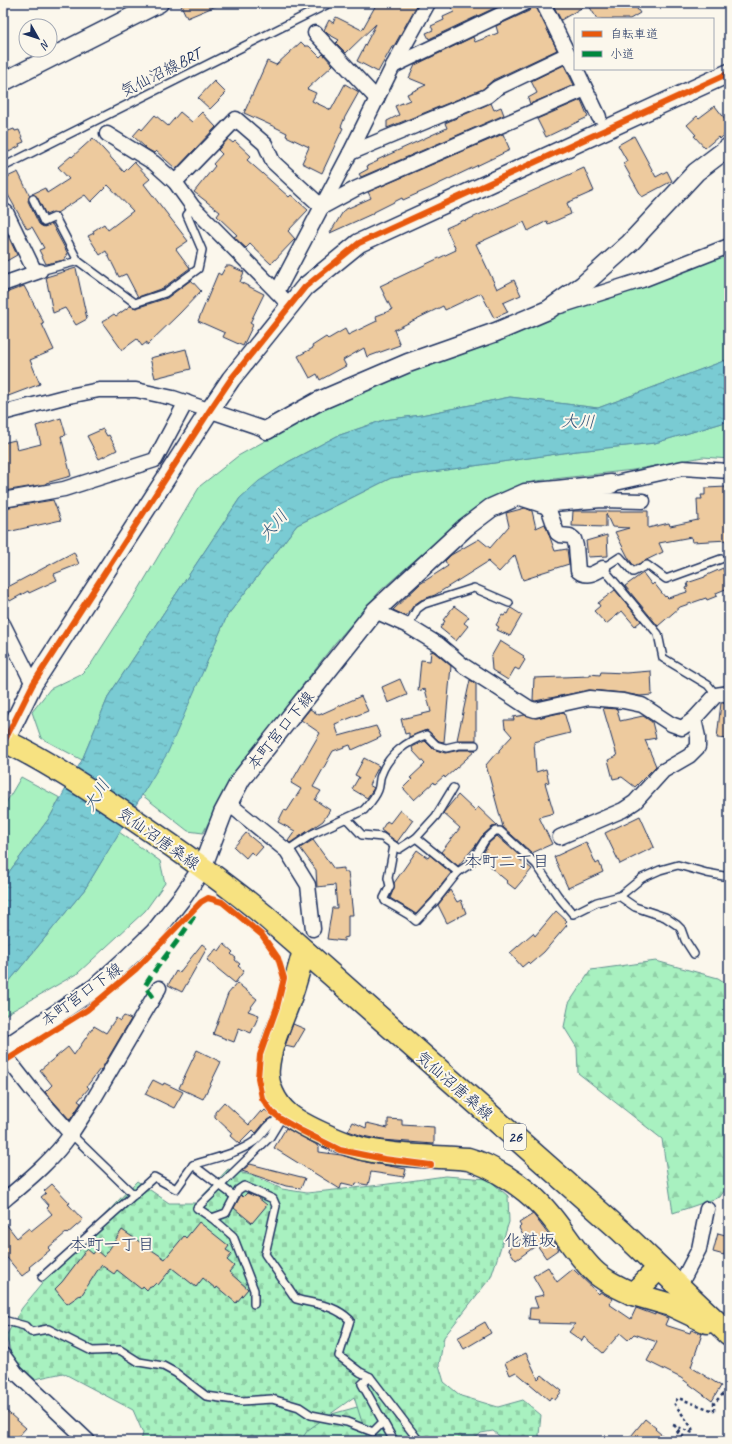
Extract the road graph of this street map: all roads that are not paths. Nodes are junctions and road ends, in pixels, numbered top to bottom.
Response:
1 (159, 3) edge
2 (330, 3) edge
3 (428, 3) edge
4 (525, 3) edge
5 (542, 3) edge
6 (315, 33) dead end
7 (570, 48) edge
8 (574, 64) edge
9 (393, 66) junction
10 (576, 70) edge
11 (729, 73) edge
12 (3, 82) edge
13 (585, 90) junction
14 (377, 99) junction
15 (599, 117) dead end
16 (107, 134) dead end
17 (729, 147) edge
18 (350, 153) junction
19 (3, 167) edge
20 (175, 182) junction
21 (33, 199) dead end
22 (193, 207) junction
23 (322, 207) junction
24 (6, 212) dead end
25 (729, 246) edge
26 (78, 261) junction
27 (37, 271) junction
28 (3, 284) edge
29 (277, 292) junction
30 (290, 306) junction
31 (548, 310) junction
32 (186, 402) junction
33 (210, 410) junction
34 (3, 412) edge
35 (267, 430) joint
36 (729, 471) edge
37 (611, 484) joint
38 (517, 497) junction
39 (3, 500) edge
40 (643, 501) dead end
41 (541, 505) junction
42 (721, 559) dead end
43 (603, 568) junction
44 (509, 603) dead end
45 (375, 611) junction
46 (3, 624) edge
47 (408, 626) junction
48 (32, 684) junction
49 (722, 694) edge
50 (694, 719) junction
51 (4, 742) edge
52 (475, 745) dead end
53 (453, 788) dead end
54 (228, 803) junction
55 (347, 819) junction
56 (560, 837) dead end
57 (416, 838) junction
58 (394, 846) junction
59 (287, 851) junction
60 (202, 868) junction
61 (458, 872) junction
62 (729, 877) edge
63 (619, 896) junction
64 (313, 929) dead end
65 (304, 951) junction
66 (694, 954) dead end
67 (159, 988) dead end
68 (3, 1050) edge
69 (3, 1053) edge
70 (284, 1116) junction
71 (71, 1134) junction
72 (193, 1165) junction
73 (219, 1186) junction
74 (134, 1195) junction
75 (234, 1196) junction
76 (3, 1201) edge
77 (707, 1209) dead end
78 (212, 1218) junction
79 (659, 1268) junction
80 (42, 1277) dead end
81 (679, 1287) junction
82 (633, 1294) junction
83 (254, 1304) dead end
84 (3, 1320) edge
85 (725, 1331) edge
86 (3, 1354) edge
87 (370, 1377) junction
88 (383, 1422) junction
89 (88, 1441) edge
90 (394, 1441) edge
91 (419, 1441) edge

1 - 12 street
2 - 19 lane, 気仙沼線BRT
3 - 9 street
4 - 9 street
5 - 7 street
6 - 14 street
7 - 8 street
7 - 18 street
9 - 14 street
10 - 13 street
11 - 30 street
13 - 15 street
13 - 23 street
14 - 18 street
16 - 20 street
17 - 31 street
18 - 23 street
20 - 22 street
20 - 23 street
21 - 26 lane
22 - 26 lane
22 - 29 street
23 - 29 street
24 - 27 street
25 - 31 street
26 - 27 lane
27 - 28 street
29 - 30 street
30 - 33 street
31 - 35 street
32 - 33 street
32 - 34 street
32 - 39 street
33 - 35 street
33 - 48 street
36 - 37 street
37 - 38 street, 本町宮口下線
38 - 41 street
38 - 45 street, 本町宮口下線
40 - 41 street
41 - 43 street
42 - 43 lane
43 - 49 lane
44 - 47 lane
45 - 47 street
45 - 54 street, 本町宮口下線
46 - 48 street
47 - 50 street
48 - 51 street
49 - 50 street
50 - 56 street
51 - 60 main road, 気仙沼唐桑線 / 26
52 - 55 lane
53 - 57 lane
54 - 59 street
54 - 60 street, 本町宮口下線
55 - 58 lane
55 - 59 lane
57 - 58 lane
57 - 61 lane
58 - 61 lane
59 - 64 street
60 - 65 main road, 気仙沼唐桑線 / 26
60 - 68 street, 本町宮口下線
61 - 63 lane
62 - 63 lane
63 - 66 lane
65 - 70 main road, 気仙沼唐桑線 / 26
65 - 79 main road, 気仙沼唐桑線 / 26
67 - 71 street
69 - 71 street
70 - 72 lane
70 - 73 lane
70 - 82 main road, 気仙沼唐桑線 / 26
71 - 74 lane
71 - 76 street
72 - 73 lane
72 - 74 lane
73 - 75 lane
73 - 78 lane
74 - 80 lane
75 - 78 lane
75 - 87 lane
77 - 81 street
78 - 83 lane
79 - 81 main road, 気仙沼唐桑線 / 26
79 - 82 main road
81 - 85 main road, 気仙沼唐桑線 / 26
82 - 85 main road, 気仙沼唐桑線 / 26
84 - 88 lane
86 - 89 street
87 - 88 lane
87 - 91 lane
88 - 90 lane

